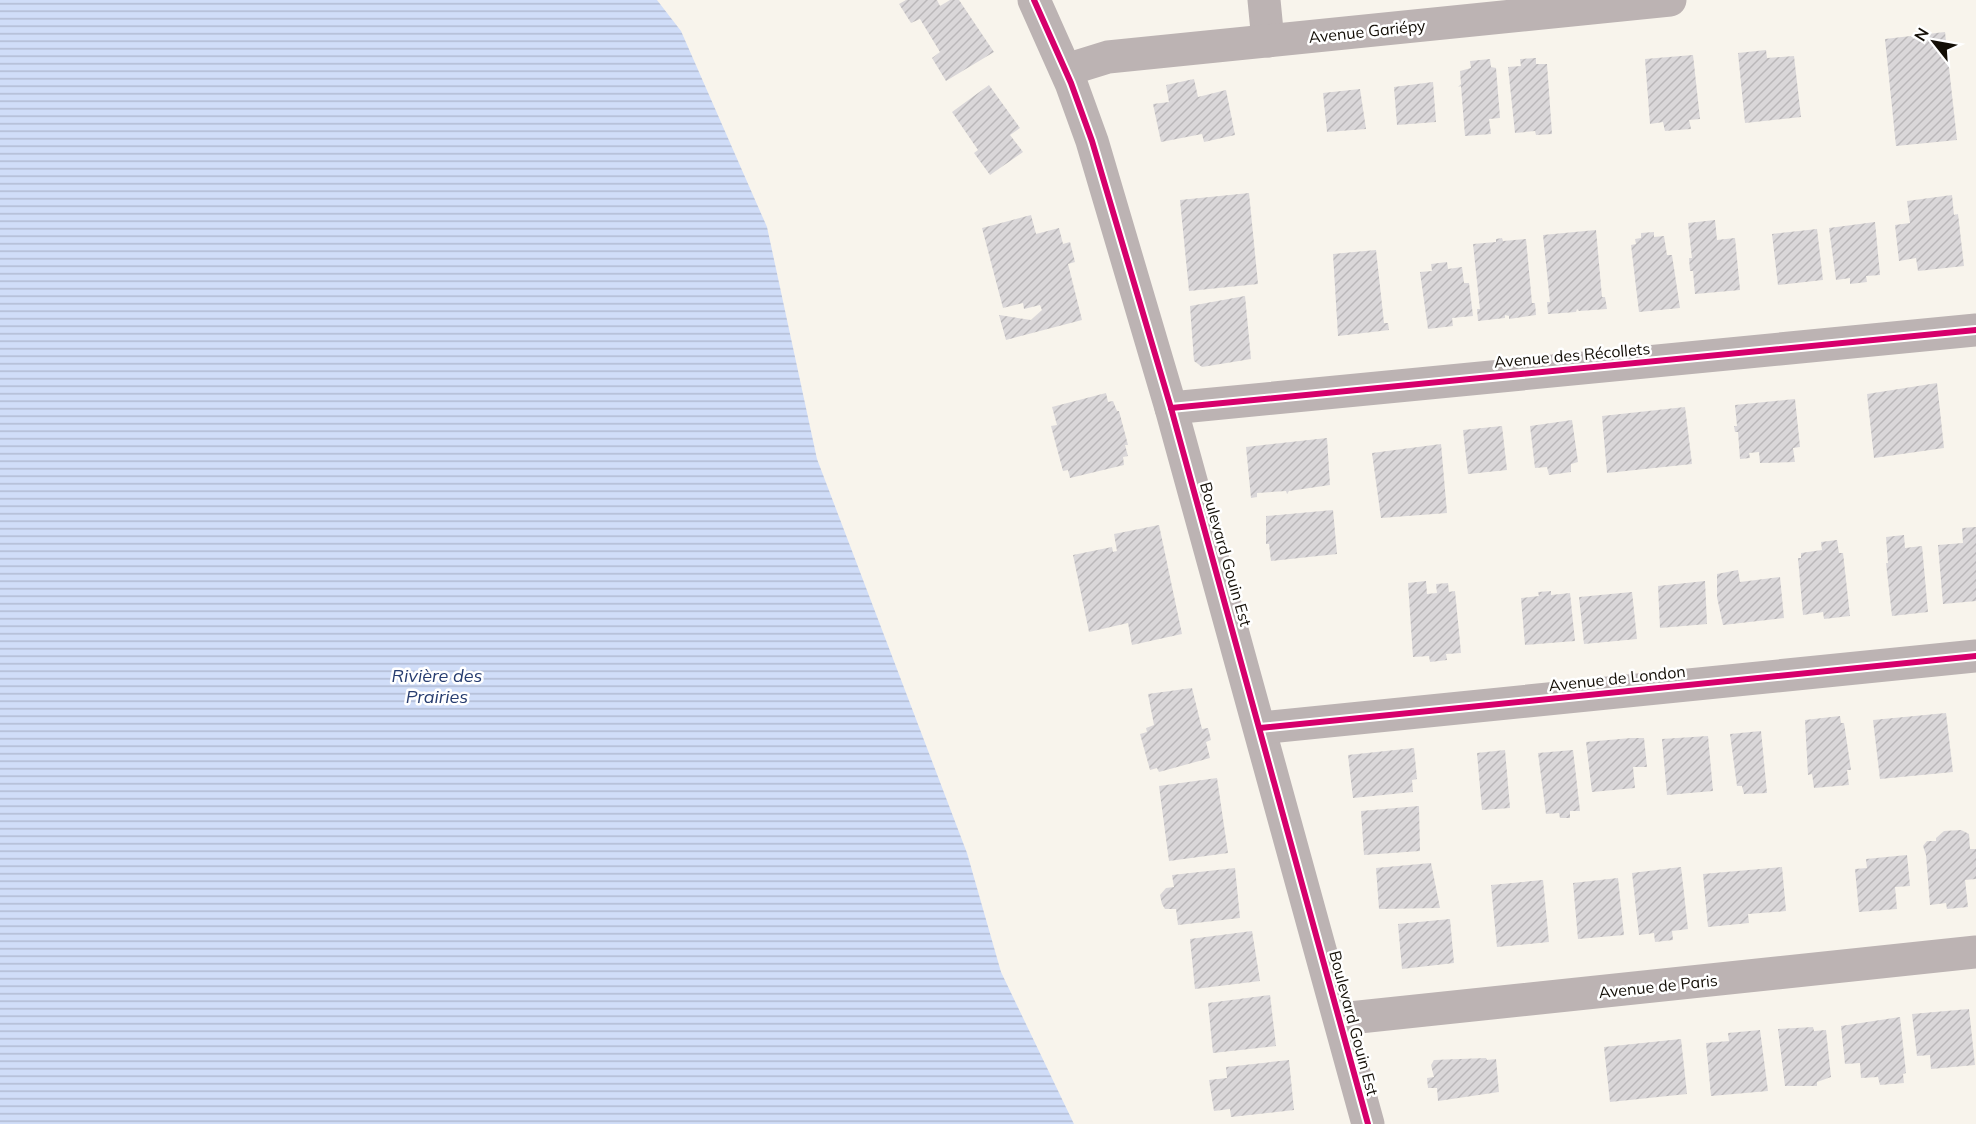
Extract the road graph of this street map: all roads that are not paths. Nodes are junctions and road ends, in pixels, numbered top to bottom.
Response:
1 (1034, 0) edge
2 (1263, 0) edge
3 (1670, 0) edge
4 (1599, 4) edge
5 (1268, 41) junction
6 (1066, 70) junction
7 (1976, 330) edge
8 (1171, 408) junction
9 (1976, 656) edge
10 (1260, 728) junction
11 (1976, 952) edge
12 (1340, 1019) junction
13 (1368, 1124) edge

1 - 6 street, Boulevard Gouin Est
2 - 5 street
3 - 4 street, Avenue Gariépy
4 - 5 street, Avenue Gariépy
5 - 6 street, Avenue Gariépy
6 - 8 street, Boulevard Gouin Est
7 - 8 street, Avenue des Récollets
8 - 10 street, Boulevard Gouin Est
9 - 10 street, Avenue de London
10 - 12 street, Boulevard Gouin Est
11 - 12 street, Avenue de Paris
12 - 13 street, Boulevard Gouin Est

